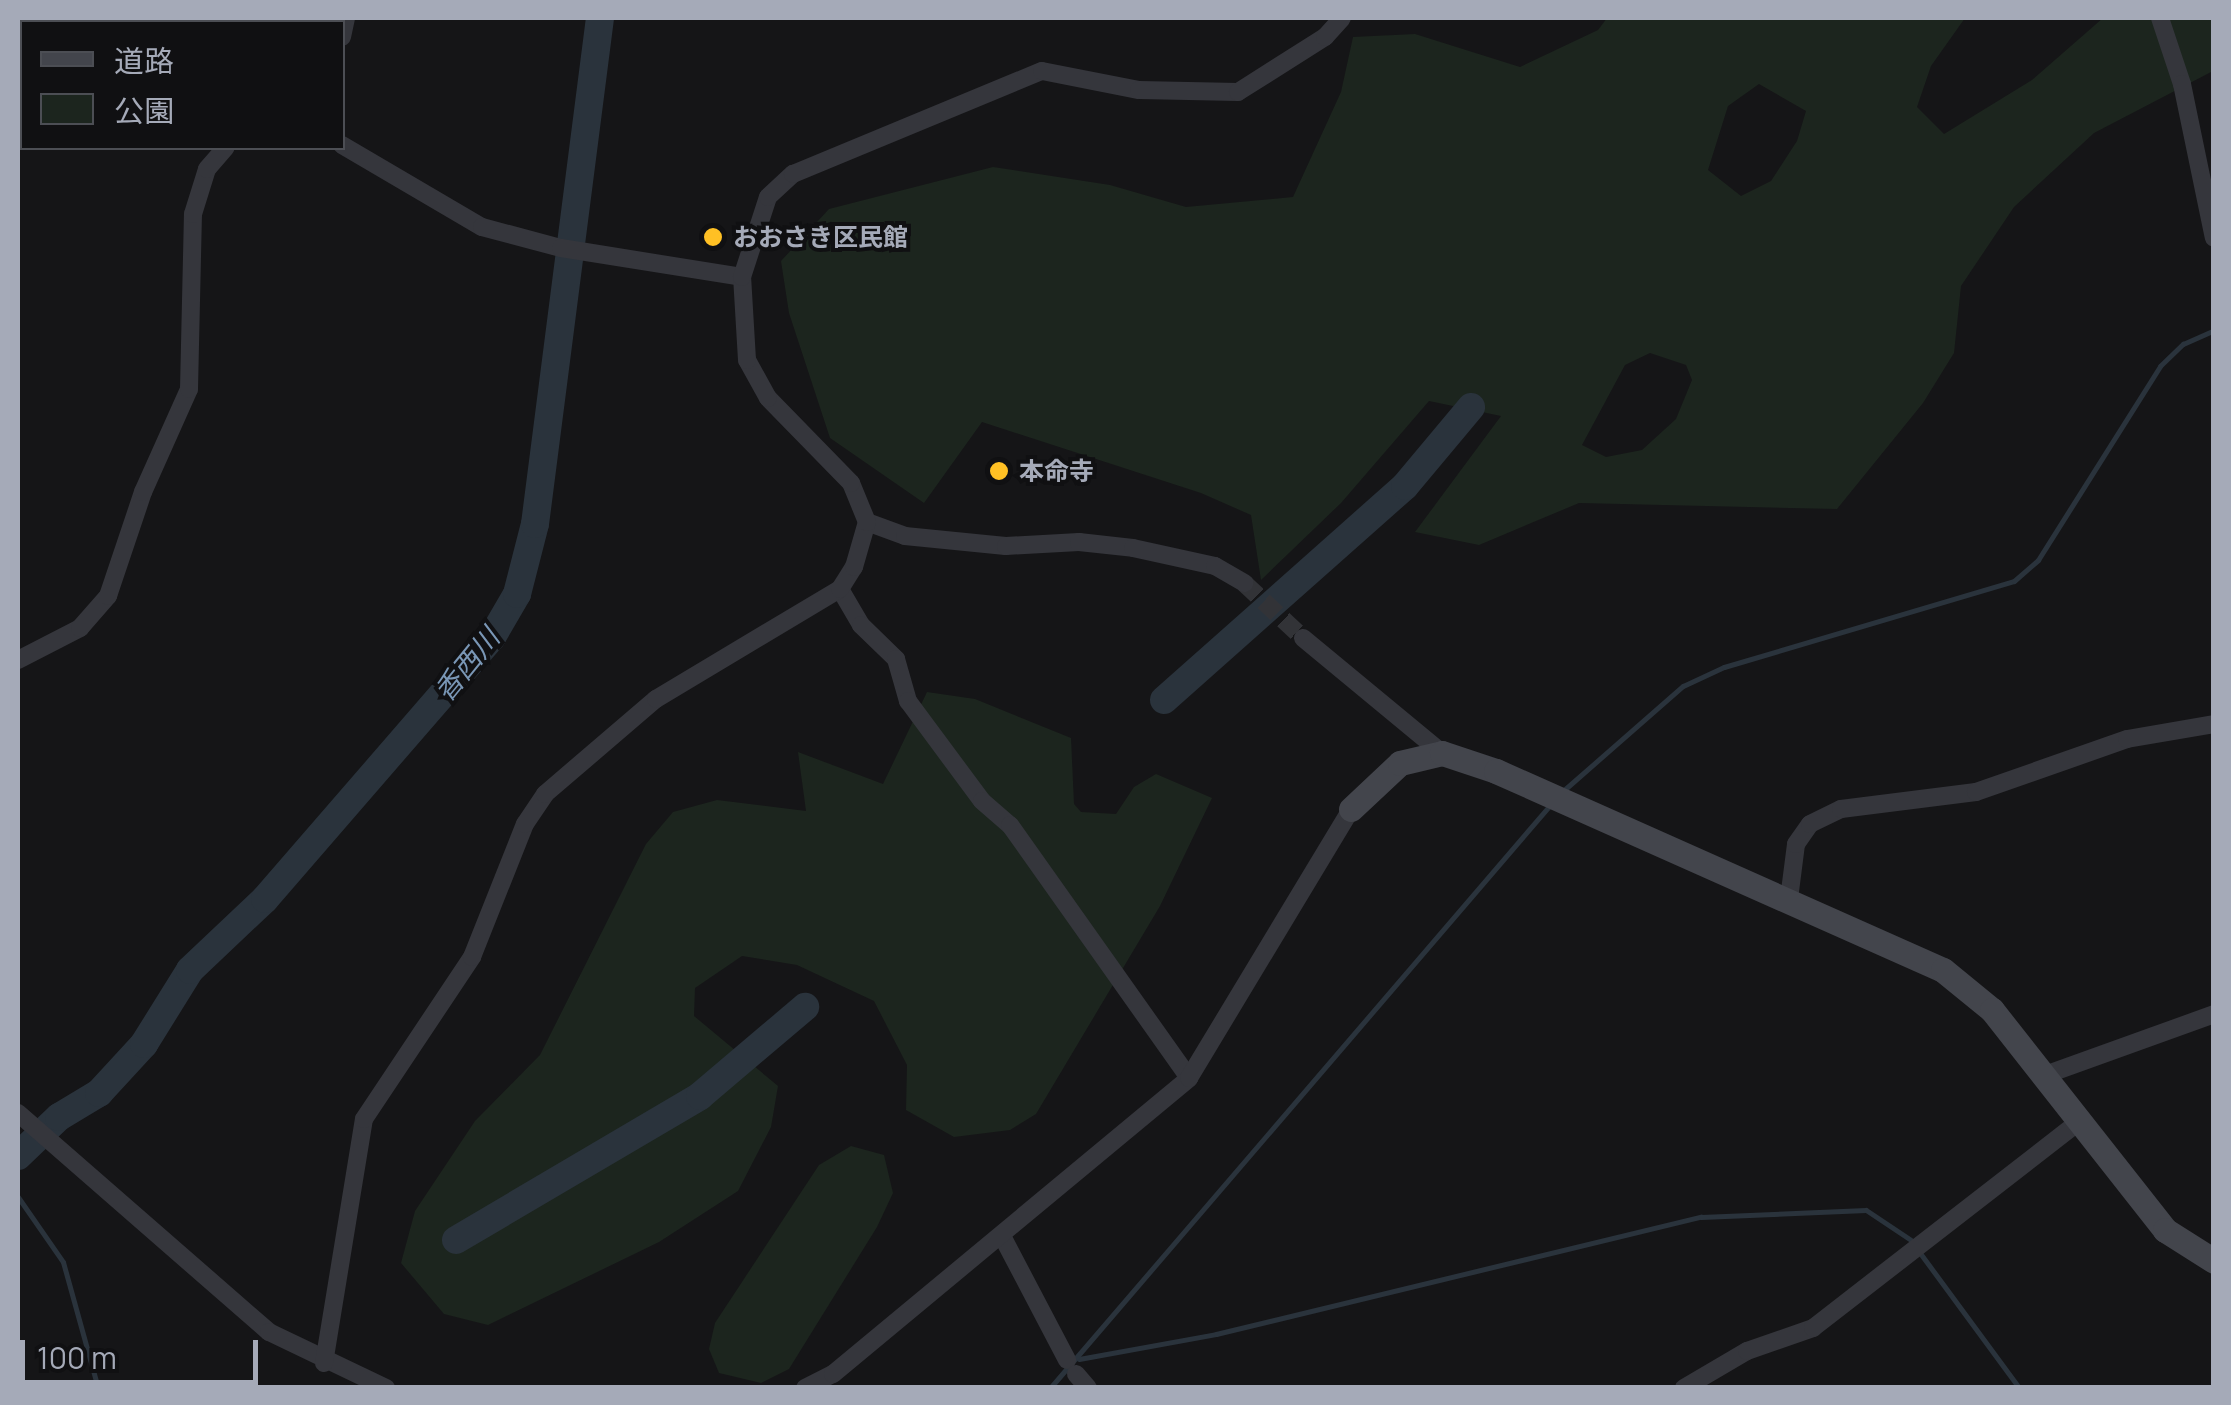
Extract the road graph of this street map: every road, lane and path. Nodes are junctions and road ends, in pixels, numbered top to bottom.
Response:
1 (1342, 18) edge
2 (2160, 18) edge
3 (345, 147) edge
4 (223, 150) edge
5 (2214, 238) edge
6 (742, 277) junction
7 (868, 522) junction
8 (1244, 583) tunnel mouth
9 (840, 589) junction
10 (1303, 638) tunnel mouth
11 (18, 660) edge
12 (2214, 724) edge
13 (1442, 753) junction
14 (1352, 809) joint
15 (1789, 899) junction
16 (2214, 1014) edge
17 (2045, 1075) junction
18 (1189, 1078) junction
19 (24, 1119) edge
20 (2081, 1120) junction
21 (1002, 1236) junction
22 (2214, 1261) edge
23 (324, 1363) junction
24 (1077, 1374) edge
25 (386, 1388) edge
26 (805, 1388) edge
27 (1684, 1388) edge

1 - 6 street
2 - 5 street
3 - 6 street
4 - 11 street
6 - 7 street
7 - 8 street
7 - 9 street
9 - 18 street
9 - 23 street
10 - 13 street
12 - 15 street
13 - 14 street
13 - 15 street
14 - 18 street
15 - 17 street
16 - 17 street
17 - 20 street
18 - 21 street
19 - 23 street
20 - 22 street
20 - 27 street
21 - 24 street
21 - 26 street
23 - 25 street

